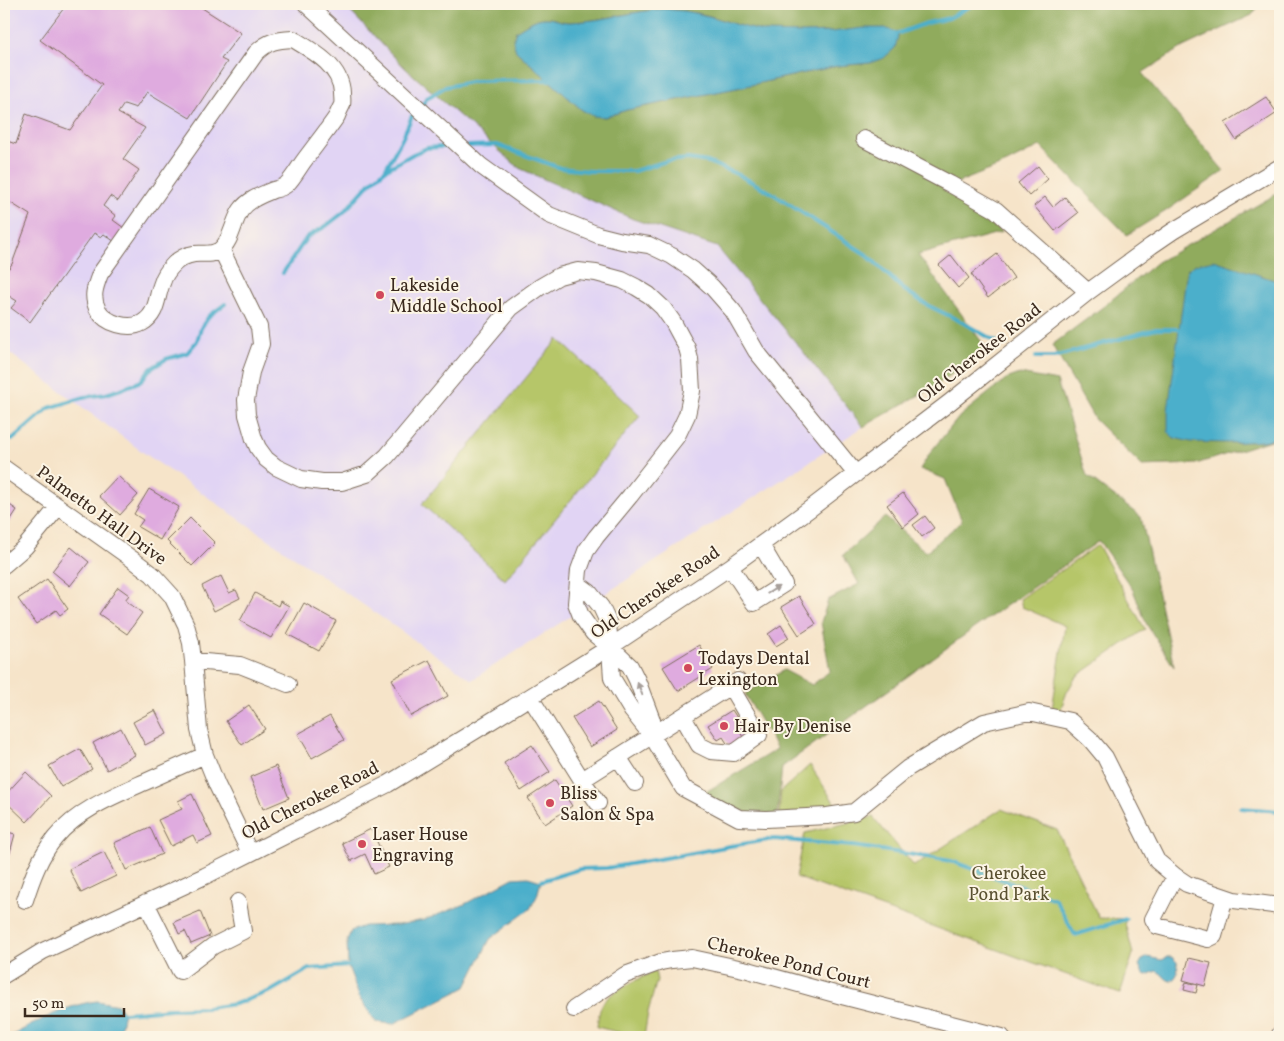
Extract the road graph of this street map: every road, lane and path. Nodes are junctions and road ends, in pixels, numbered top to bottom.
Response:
1 (306, 4) edge
2 (864, 139) dead end
3 (1280, 167) edge
4 (221, 249) junction
5 (1088, 292) junction
6 (4, 468) edge
7 (856, 474) junction
8 (58, 508) junction
9 (761, 545) junction
10 (4, 565) edge
11 (730, 567) junction
12 (610, 647) junction
13 (193, 661) junction
14 (288, 684) dead end
15 (530, 697) junction
16 (682, 717) junction
17 (652, 736) junction
18 (205, 755) junction
19 (618, 757) junction
20 (582, 780) junction
21 (635, 783) dead end
22 (598, 804) dead end
23 (250, 853) junction
24 (1175, 876) junction
25 (1225, 897) junction
26 (25, 900) dead end
27 (238, 902) dead end
28 (146, 903) junction
29 (1280, 906) edge
30 (4, 975) edge
31 (574, 1009) dead end
32 (1002, 1037) edge

1 - 7 street
2 - 5 street
3 - 5 street, Old Cherokee Road
4 - 4 street
4 - 12 street
5 - 7 street, Old Cherokee Road
6 - 8 street, Palmetto Hall Drive
7 - 9 street, Old Cherokee Road
8 - 10 street
8 - 13 street, Palmetto Hall Drive
9 - 11 street, Old Cherokee Road
11 -> 9 street
11 - 12 street, Old Cherokee Road
12 - 15 street, Old Cherokee Road
12 - 17 street
13 - 14 street
13 - 18 street, Palmetto Hall Drive
15 - 20 street
15 - 23 street, Old Cherokee Road
16 - 16 street
16 - 17 street
17 - 19 street
17 - 24 street
18 - 23 street, Palmetto Hall Drive
18 - 26 street
19 - 20 street
19 - 21 street
20 - 22 street
23 - 28 street, Old Cherokee Road
24 - 25 street
24 - 25 street
25 - 29 street
27 - 28 street
28 - 30 street, Old Cherokee Road
31 - 32 street, Cherokee Pond Court

